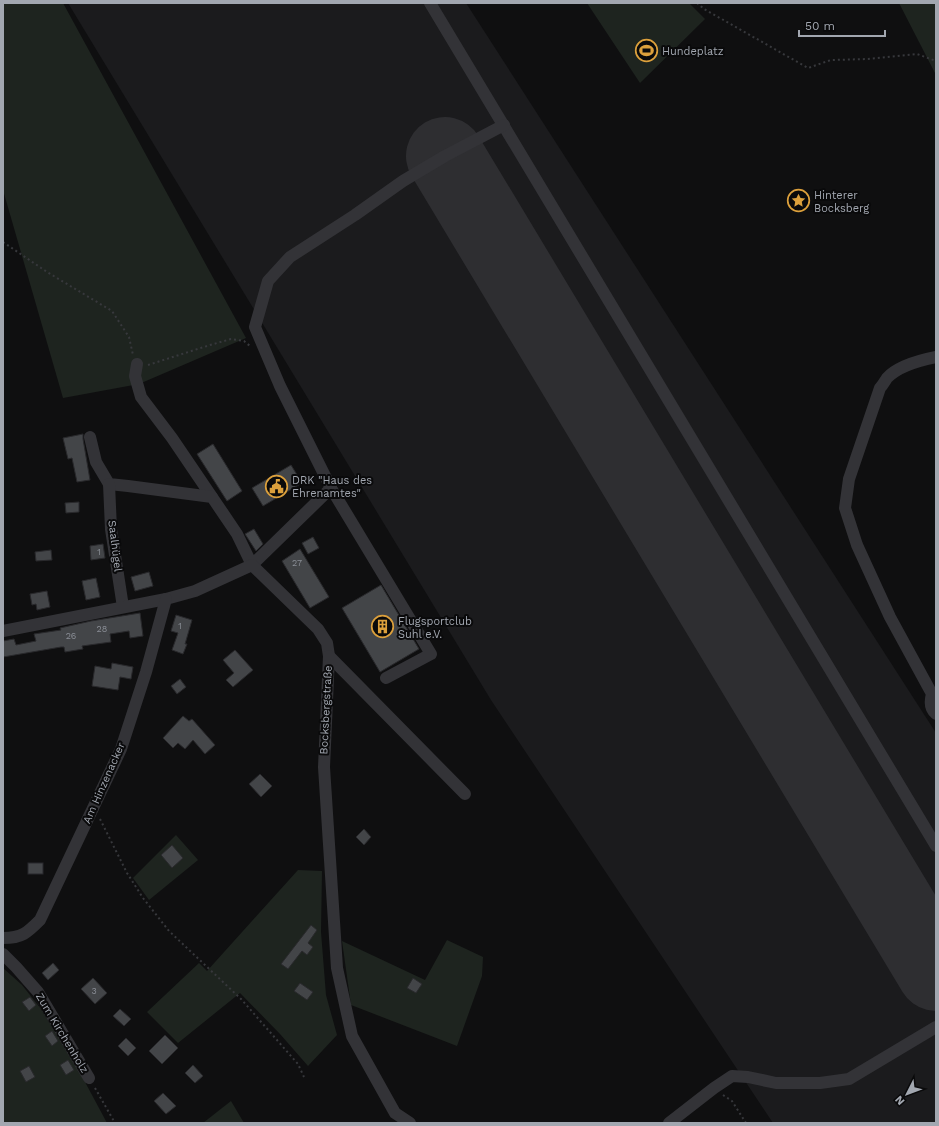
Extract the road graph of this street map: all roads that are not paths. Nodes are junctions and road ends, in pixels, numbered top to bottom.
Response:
1 (430, 3) edge
2 (504, 125) junction
3 (936, 357) edge
4 (137, 364) road end
5 (90, 437) dead end
6 (109, 484) junction
7 (331, 488) junction
8 (212, 497) junction
9 (252, 565) junction
10 (166, 599) junction
11 (123, 607) junction
12 (3, 631) edge
13 (329, 656) junction
14 (386, 678) dead end
15 (934, 696) edge
16 (936, 714) edge
17 (465, 794) dead end
18 (936, 846) edge
19 (3, 938) edge
20 (3, 954) edge
21 (936, 1027) edge
22 (89, 1078) road end
23 (410, 1123) edge
24 (669, 1123) edge

1 - 2 street
2 - 7 street
2 - 18 street
3 - 15 street
4 - 8 street
5 - 6 street
6 - 8 street
6 - 11 street, Saalhügel
7 - 9 street
7 - 14 street
8 - 9 street
9 - 10 street
9 - 13 street, Bocksbergstraße
10 - 11 street
10 - 19 street, Am Hinzenacker
11 - 12 street
13 - 17 street
13 - 23 street, Bocksbergstraße
15 - 16 street
20 - 22 street, Zum Kirchenholz
21 - 24 street

